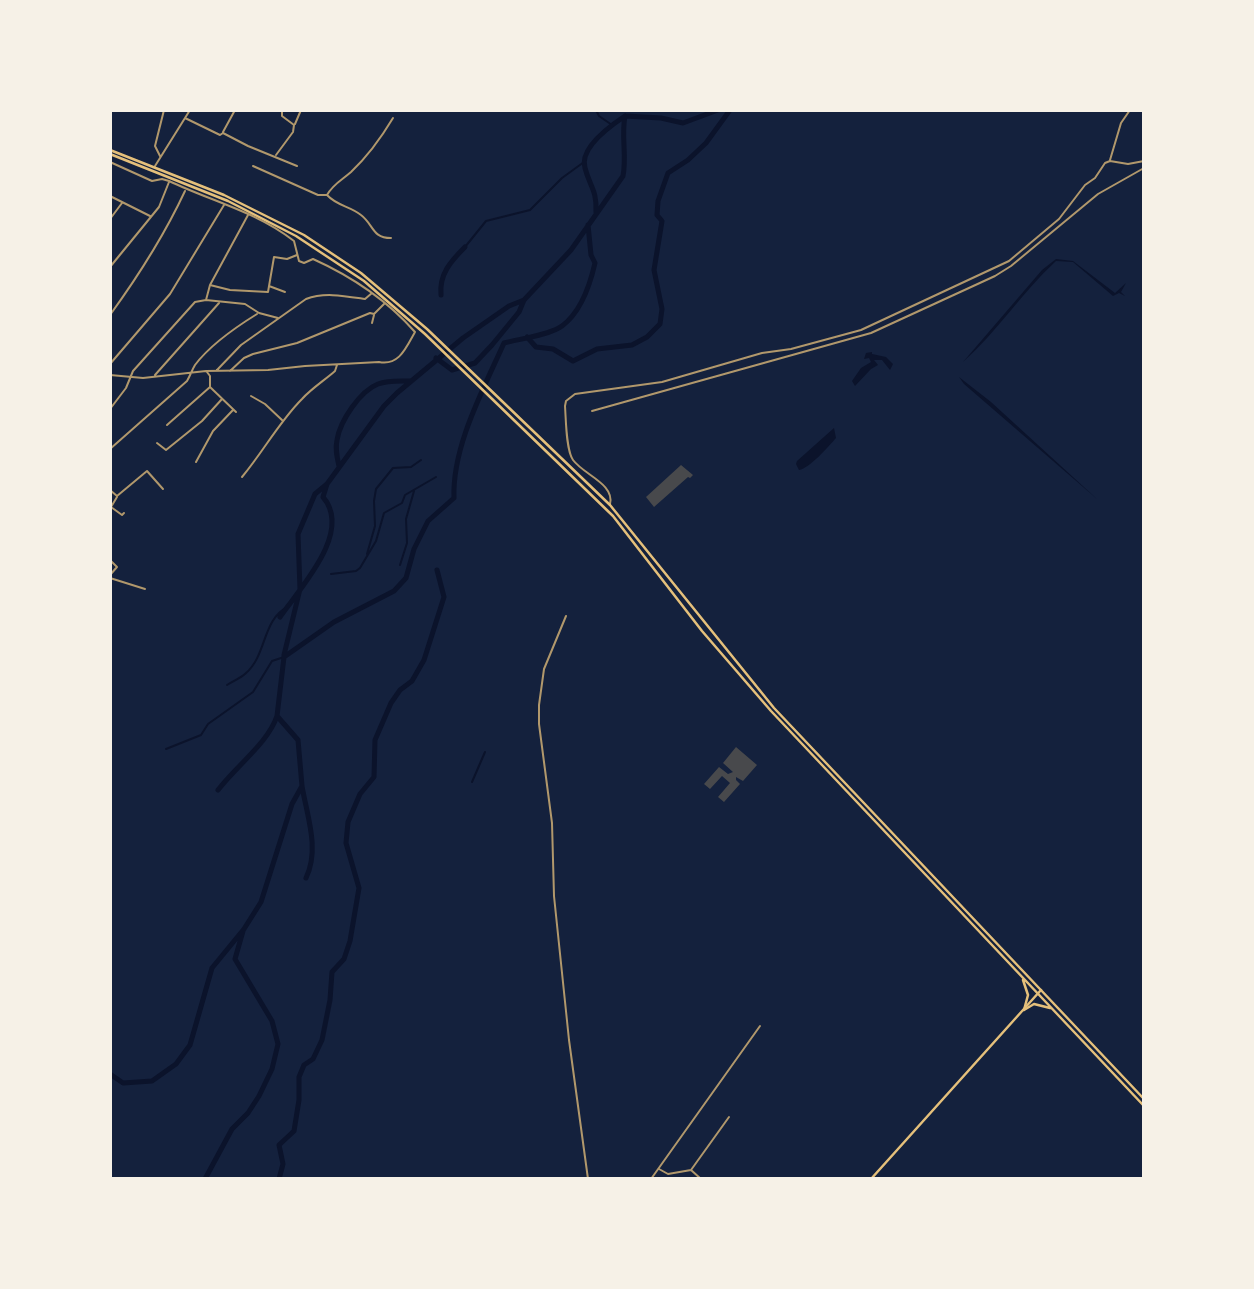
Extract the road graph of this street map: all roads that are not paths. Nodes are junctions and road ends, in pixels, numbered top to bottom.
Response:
1 (164, 110) edge
2 (190, 110) edge
3 (235, 110) edge
4 (282, 110) edge
5 (301, 110) edge
6 (1130, 110) edge
7 (185, 118) junction
8 (393, 118) dead end
9 (294, 125) junction
10 (223, 133) junction
11 (113, 153) edge
12 (161, 156) junction
13 (276, 156) junction
14 (1110, 161) junction
15 (1144, 161) edge
16 (110, 162) edge
17 (253, 166) dead end
18 (297, 166) dead end
19 (155, 167) junction
20 (1144, 168) edge
21 (170, 180) junction
22 (185, 190) junction
23 (327, 195) junction
24 (110, 196) edge
25 (122, 202) junction
26 (225, 204) junction
27 (248, 214) junction
28 (151, 216) junction
29 (110, 219) edge
30 (279, 228) junction
31 (391, 238) dead end
32 (297, 255) junction
33 (342, 265) junction
34 (110, 267) edge
35 (338, 270) junction
36 (210, 285) junction
37 (268, 286) junction
38 (374, 291) junction
39 (285, 292) dead end
40 (205, 300) junction
41 (385, 300) junction
42 (219, 302) junction
43 (259, 313) junction
44 (374, 314) junction
45 (110, 316) edge
46 (278, 317) junction
47 (372, 323) dead end
48 (110, 364) edge
49 (338, 364) junction
50 (206, 371) junction
51 (217, 371) junction
52 (230, 371) junction
53 (191, 374) junction
54 (110, 375) edge
55 (154, 377) junction
56 (131, 378) junction
57 (209, 387) junction
58 (251, 396) dead end
59 (222, 399) junction
60 (110, 409) edge
61 (592, 411) dead end
62 (283, 421) junction
63 (167, 425) dead end
64 (526, 428) junction
65 (158, 443) dead end
66 (110, 449) edge
67 (196, 461) dead end
68 (242, 477) dead end
69 (163, 489) dead end
70 (110, 490) edge
71 (117, 496) junction
72 (610, 505) junction
73 (111, 507) edge
74 (124, 513) dead end
75 (110, 560) edge
76 (110, 576) edge
77 (145, 589) dead end
78 (566, 616) dead end
79 (1022, 977) junction
80 (1041, 990) junction
81 (1038, 994) junction
82 (1052, 1009) junction
83 (1024, 1010) junction
84 (760, 1026) dead end
85 (1144, 1099) edge
86 (1144, 1106) edge
87 (729, 1116) dead end
88 (658, 1169) junction
89 (691, 1170) junction
90 (668, 1174) junction
91 (588, 1179) edge
92 (651, 1179) edge
93 (664, 1179) edge
94 (701, 1179) edge
95 (871, 1179) edge

1 - 12 street
2 - 7 street
3 - 10 street
4 - 9 street
5 - 9 street
6 - 14 street
7 - 10 street
7 - 12 street
8 - 23 street
9 - 13 street
10 - 13 street
11 - 19 main road
11 - 21 main road
12 - 19 street
13 - 18 street
14 - 15 street
14 - 72 street
16 - 21 street
17 - 23 street
19 - 64 main road
20 - 61 street
21 - 22 street
21 - 28 street
21 - 30 main road
22 - 26 street
22 - 45 street
23 - 31 street
24 - 25 street
25 - 28 street
25 - 29 street
26 - 27 street
26 - 48 street
27 - 30 street
27 - 36 street
28 - 34 street
30 - 32 street
30 - 33 main road
32 - 35 street
32 - 37 street
33 - 35 street
33 - 38 main road
35 - 38 street
36 - 37 street
36 - 40 street
37 - 39 street
38 - 41 main road
38 - 46 street
40 - 42 street
40 - 56 street
41 - 44 street
41 - 49 street
41 - 64 main road
42 - 43 street
42 - 55 street
43 - 46 street
43 - 53 street
44 - 47 street
44 - 52 street
46 - 51 street
49 - 52 street
49 - 62 street
50 - 51 street
50 - 53 street
50 - 57 street
51 - 52 street
53 - 55 street
53 - 66 street
54 - 56 street
55 - 56 street
56 - 60 street
57 - 59 street
57 - 63 street
58 - 62 street
59 - 65 street
59 - 67 street
62 - 68 street
64 - 72 main road
64 - 79 main road
69 - 71 street
70 - 71 street
71 - 73 street
72 - 80 main road
73 - 74 street
75 - 76 street
76 - 77 street
78 - 91 street
79 - 81 main road
79 - 83 main road
80 - 81 main road
80 - 85 main road
81 - 82 main road
81 - 83 main road
82 - 83 main road
82 - 86 main road
83 - 95 main road
84 - 88 street
87 - 89 street
88 - 90 street
88 - 92 street
89 - 90 street
89 - 94 street
90 - 93 street

